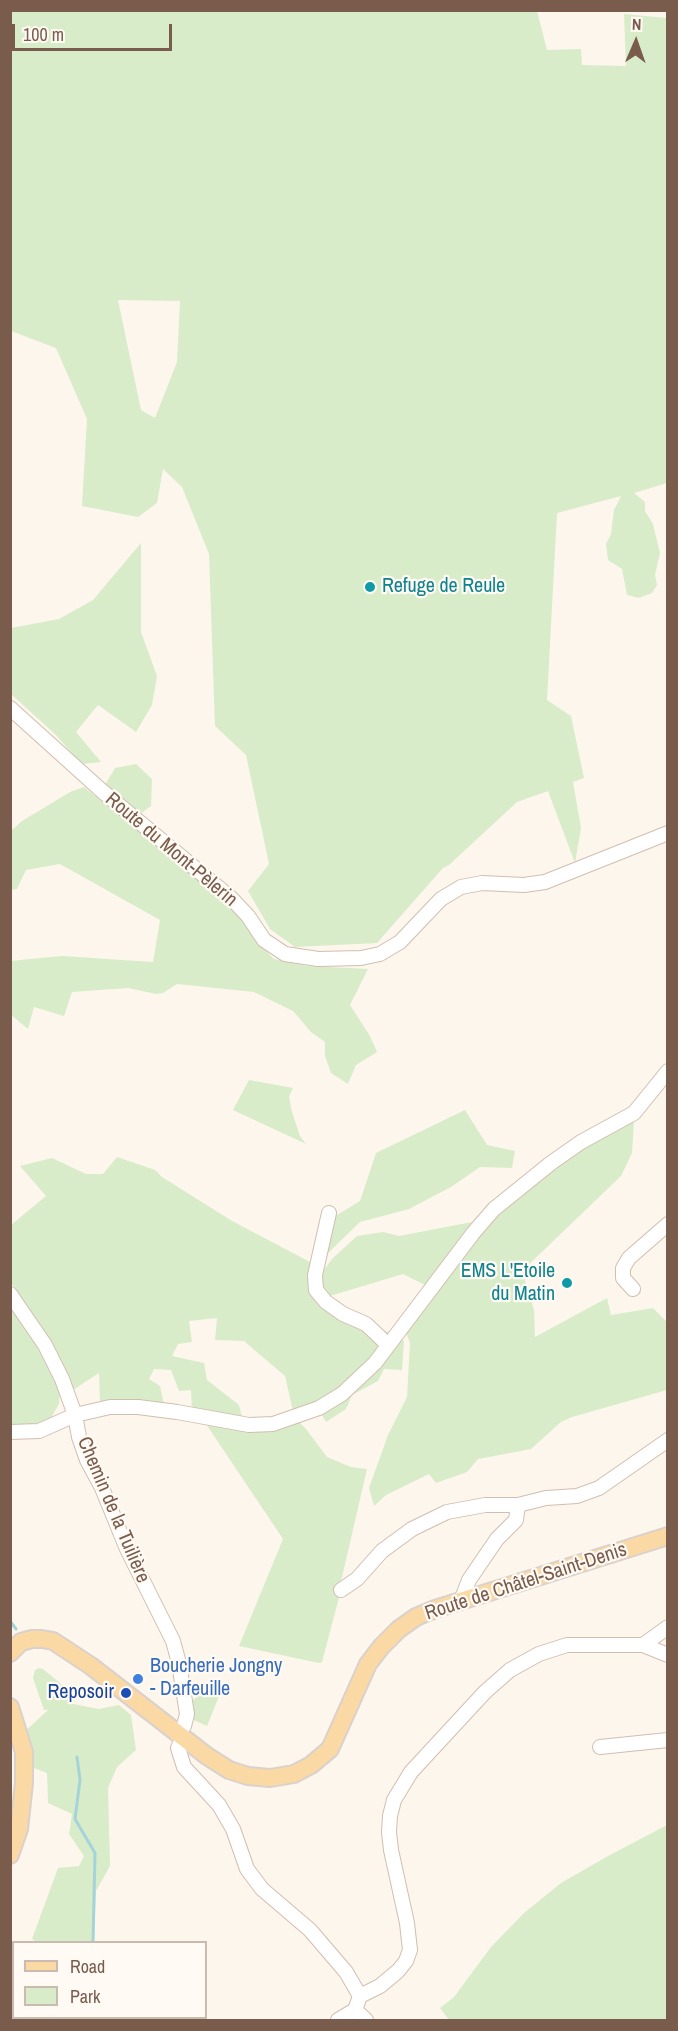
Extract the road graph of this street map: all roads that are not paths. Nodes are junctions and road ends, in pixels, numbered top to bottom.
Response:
1 (10, 708) edge
2 (668, 833) edge
3 (668, 1071) edge
4 (329, 1213) dead end
5 (668, 1224) edge
6 (633, 1288) dead end
7 (10, 1294) edge
8 (388, 1345) junction
9 (75, 1415) junction
10 (10, 1432) edge
11 (668, 1440) edge
12 (518, 1504) junction
13 (668, 1536) edge
14 (341, 1590) dead end
15 (461, 1601) junction
16 (668, 1628) edge
17 (643, 1645) junction
18 (10, 1653) edge
19 (668, 1654) edge
20 (10, 1707) edge
21 (180, 1736) junction
22 (668, 1740) edge
23 (600, 1747) dead end
24 (10, 1855) edge
25 (357, 2003) junction
26 (338, 2020) edge
27 (366, 2020) edge

1 - 2 street, Route du Mont-Pèlerin
3 - 8 street
4 - 8 street
5 - 6 street
7 - 9 street, Chemin de la Tuilière
8 - 9 street
9 - 10 street
9 - 21 street, Chemin de la Tuilière
11 - 12 street
12 - 14 street
12 - 15 street
13 - 15 main road, Route de Châtel-Saint-Denis
15 - 21 main road, Route de Châtel-Saint-Denis
16 - 17 street
17 - 19 street
17 - 25 street
18 - 21 main road, Route de Châtel-Saint-Denis
20 - 24 main road
21 - 25 street, Chemin de la Tuilière
22 - 23 street
25 - 26 street
25 - 27 street, Chemin de la Tuilière

